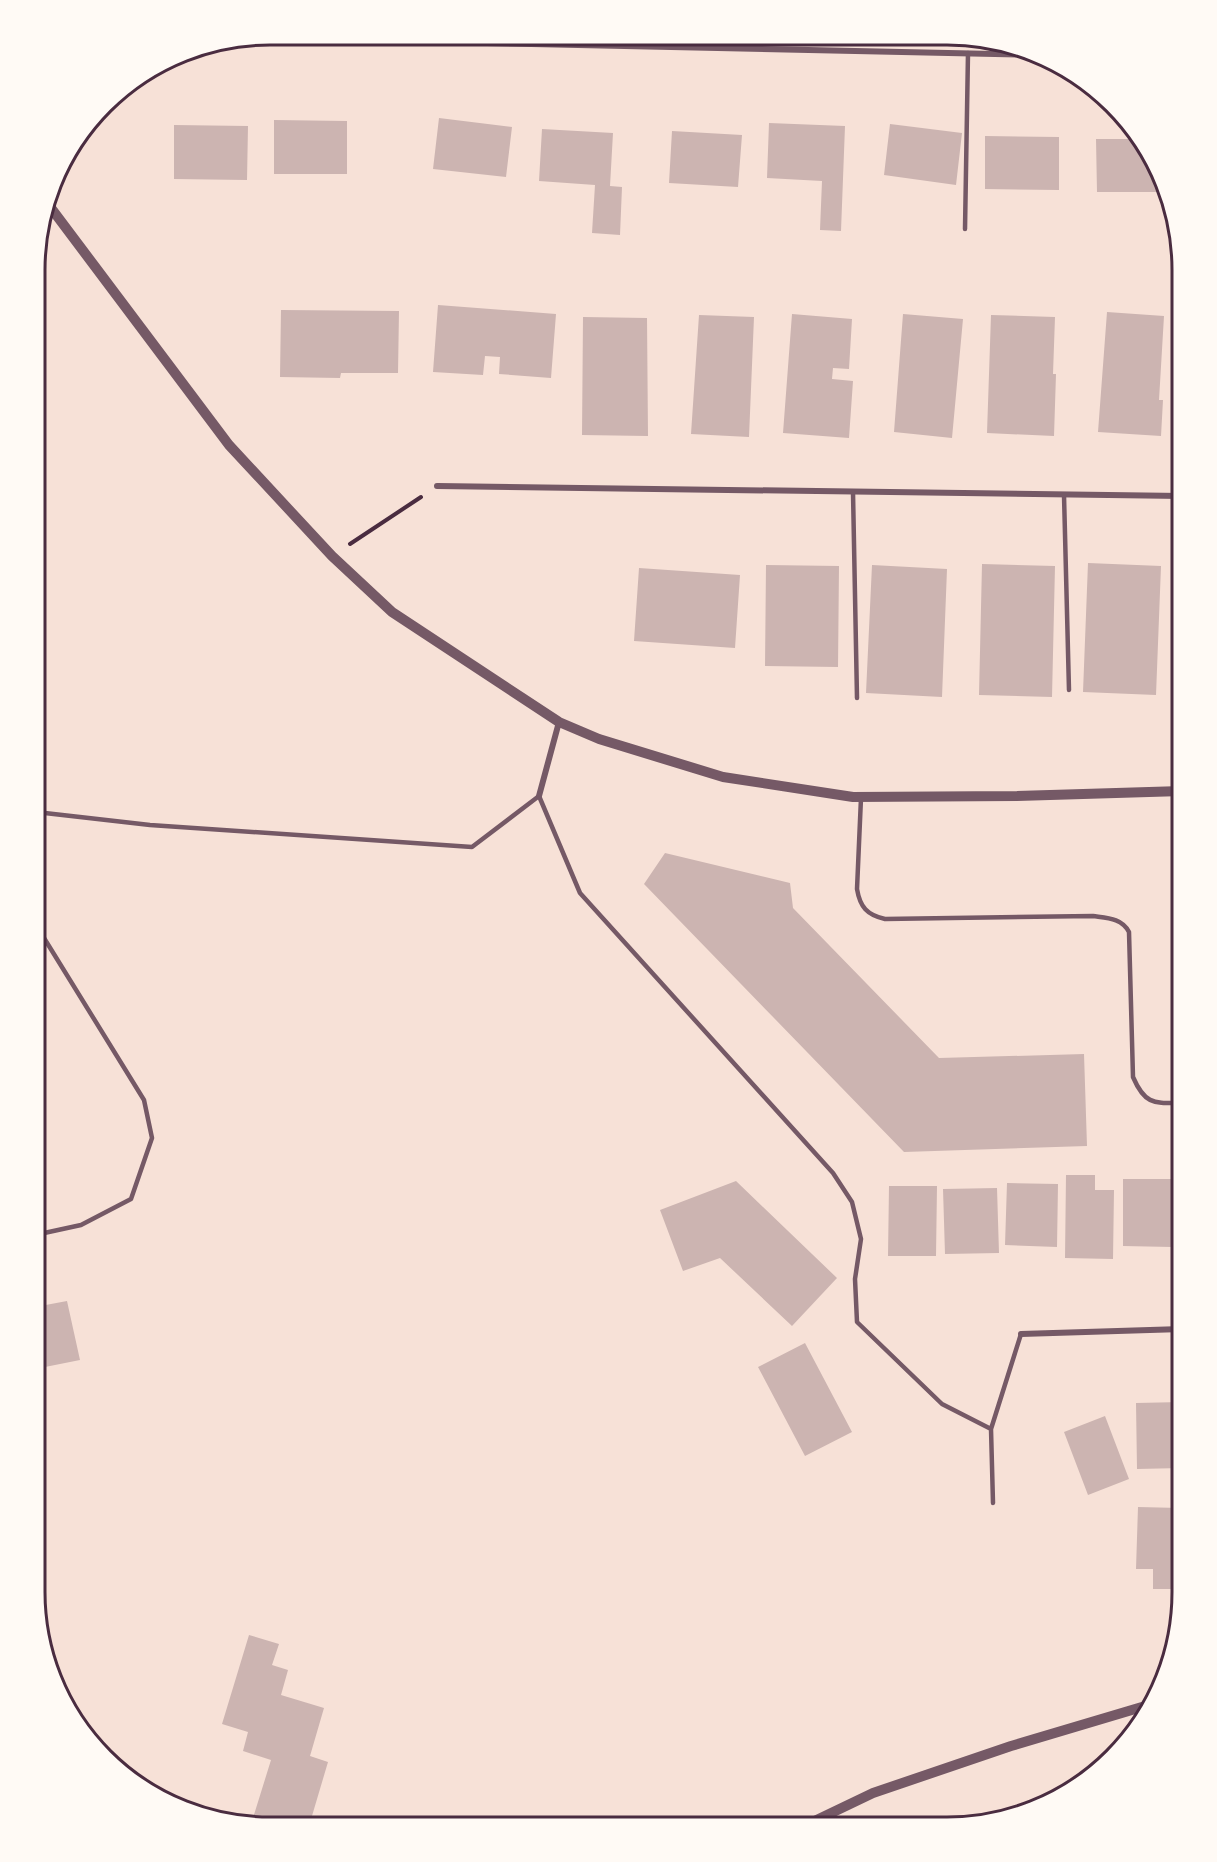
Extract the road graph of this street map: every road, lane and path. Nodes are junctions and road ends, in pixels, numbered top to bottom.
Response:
1 (586, 45) edge
2 (968, 53) junction
3 (1009, 54) edge
4 (53, 211) edge
5 (965, 228) dead end
6 (437, 486) joint
7 (853, 492) junction
8 (1064, 495) junction
9 (1172, 496) edge
10 (332, 556) junction
11 (1069, 690) dead end
12 (857, 698) dead end
13 (559, 722) junction
14 (1172, 791) edge
15 (539, 796) junction
16 (861, 797) junction
17 (45, 813) edge
18 (45, 940) edge
19 (1172, 1103) edge
20 (45, 1233) edge
21 (1172, 1329) edge
22 (1021, 1334) joint
23 (991, 1430) junction
24 (993, 1503) dead end
25 (1140, 1708) edge
26 (823, 1817) edge

1 - 2 street
2 - 3 street
2 - 5 lane
4 - 10 street
6 - 7 street
6 - 10 path
7 - 8 street
7 - 12 lane
8 - 9 street
8 - 11 lane
10 - 13 street
13 - 15 street
13 - 16 street
14 - 16 street
15 - 17 lane
15 - 23 lane
16 - 19 lane
18 - 20 lane
21 - 22 street
22 - 23 lane
23 - 24 lane
25 - 26 street

